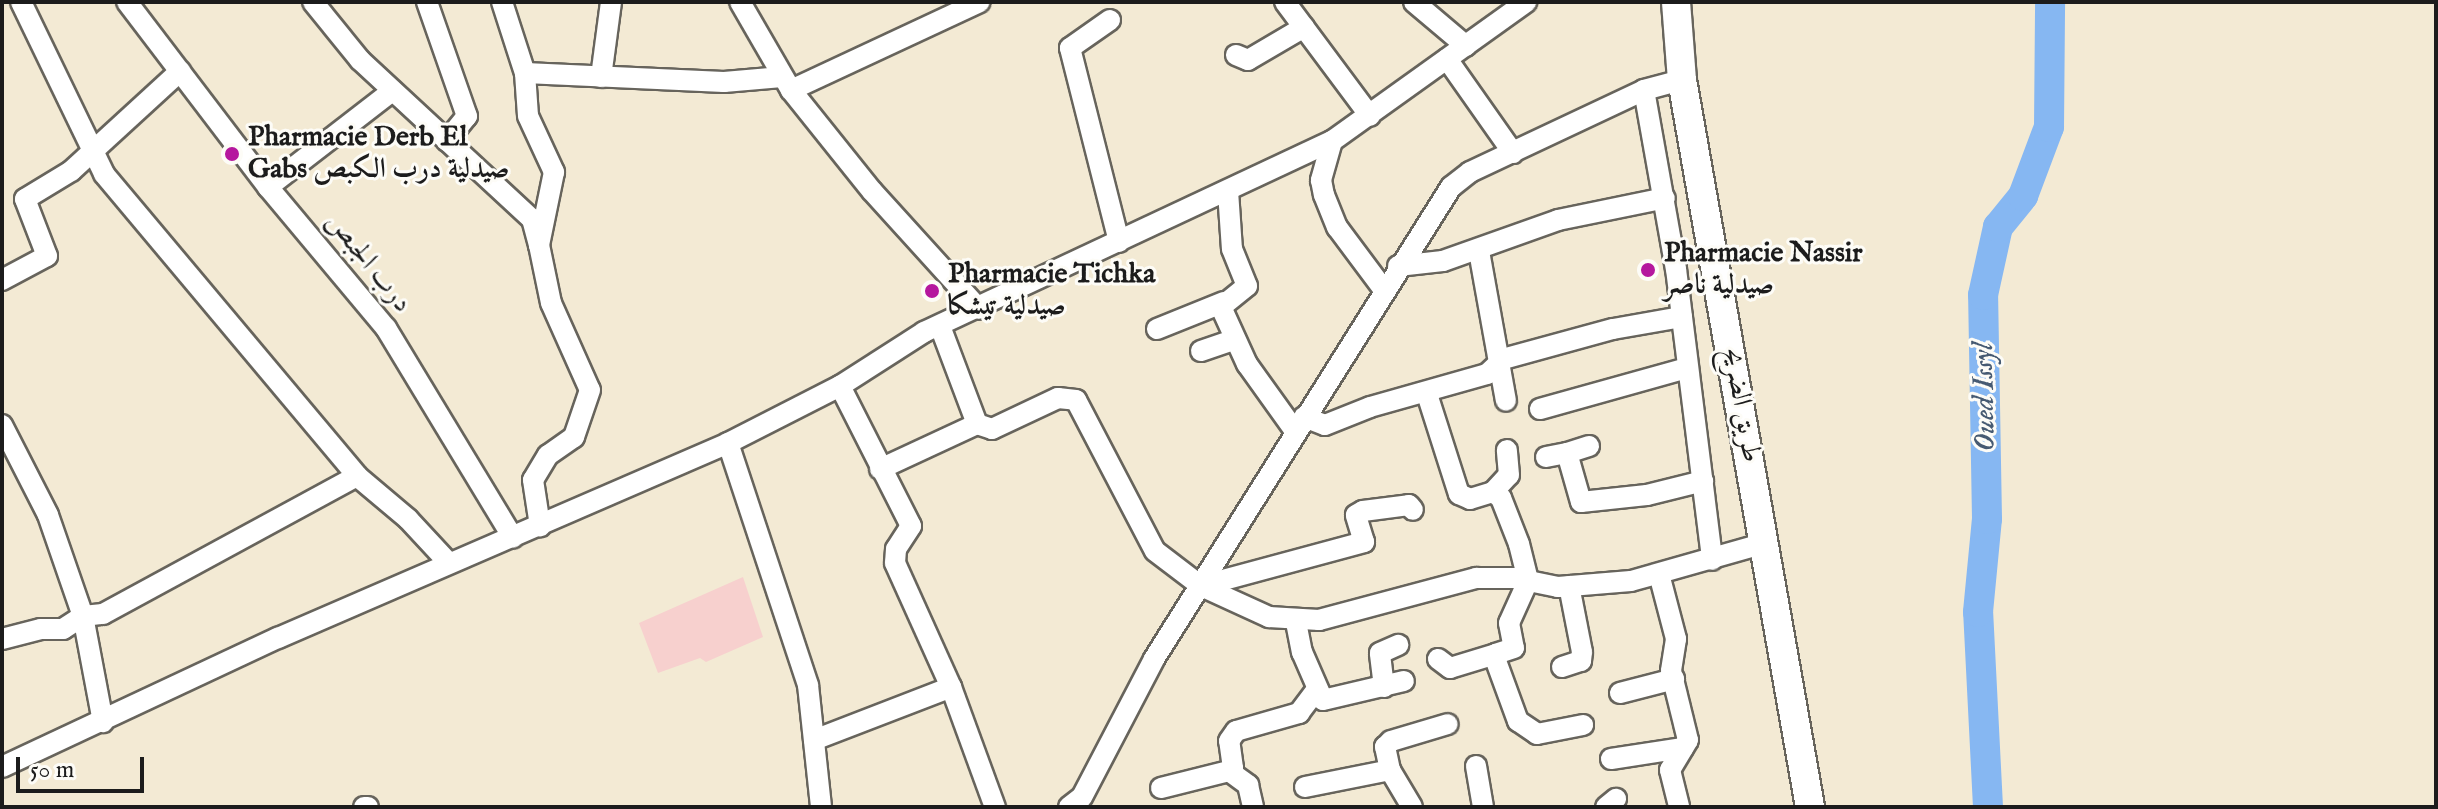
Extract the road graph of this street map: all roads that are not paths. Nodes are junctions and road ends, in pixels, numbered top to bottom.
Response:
1 (21, 2) edge
2 (127, 2) edge
3 (313, 2) edge
4 (427, 2) edge
5 (502, 2) edge
6 (611, 2) edge
7 (740, 2) edge
8 (980, 2) edge
9 (1285, 2) edge
10 (1414, 2) edge
11 (1526, 2) edge
12 (1676, 2) edge
13 (1110, 20) dead end
14 (1304, 27) junction
15 (1466, 46) junction
16 (1236, 55) dead end
17 (1447, 59) junction
18 (180, 71) junction
19 (525, 73) junction
20 (601, 77) junction
21 (1682, 80) junction
22 (786, 83) junction
23 (1644, 90) junction
24 (392, 91) junction
25 (1370, 116) junction
26 (447, 141) junction
27 (1332, 141) junction
28 (89, 151) junction
29 (1513, 153) junction
30 (268, 187) junction
31 (1228, 191) junction
32 (1665, 198) junction
33 (1119, 242) junction
34 (539, 245) junction
35 (1479, 251) junction
36 (1398, 266) junction
37 (2, 280) edge
38 (1384, 290) junction
39 (1224, 302) junction
40 (979, 309) junction
41 (1682, 317) junction
42 (940, 326) junction
43 (1157, 329) dead end
44 (1233, 340) junction
45 (1201, 351) dead end
46 (1503, 359) junction
47 (1687, 368) junction
48 (840, 386) junction
49 (1427, 394) junction
50 (1506, 401) dead end
51 (1540, 409) dead end
52 (977, 424) junction
53 (1299, 424) junction
54 (2, 425) edge
55 (728, 443) junction
56 (1589, 446) dead end
57 (1507, 450) dead end
58 (1567, 453) junction
59 (1546, 457) dead end
60 (880, 469) junction
61 (357, 476) junction
62 (1703, 481) junction
63 (1493, 492) junction
64 (1413, 510) dead end
65 (540, 526) junction
66 (513, 538) junction
67 (1765, 543) junction
68 (1712, 560) junction
69 (448, 562) junction
70 (1659, 574) junction
71 (1528, 581) junction
72 (1201, 586) junction
73 (1569, 586) junction
74 (83, 616) junction
75 (1296, 622) junction
76 (2, 639) edge
77 (1398, 645) dead end
78 (1496, 654) junction
79 (1438, 659) dead end
80 (1562, 667) dead end
81 (1674, 679) junction
82 (1404, 681) dead end
83 (951, 687) junction
84 (1384, 687) junction
85 (1317, 689) junction
86 (1620, 693) dead end
87 (103, 722) junction
88 (1448, 724) dead end
89 (1583, 725) dead end
90 (814, 740) junction
91 (1683, 748) junction
92 (1611, 759) dead end
93 (1476, 766) dead end
94 (2, 767) edge
95 (1390, 770) junction
96 (1229, 771) junction
97 (1305, 787) dead end
98 (1161, 788) dead end
99 (1079, 804) edge
100 (821, 807) edge
101 (995, 807) edge
102 (1253, 807) edge
103 (1412, 807) edge
104 (1483, 807) edge
105 (1679, 807) edge
106 (1810, 807) edge

1 - 28 street
2 - 18 street, درب الجبص
3 - 24 street
4 - 26 street
5 - 19 street
6 - 20 street
7 - 22 street
8 - 22 street
9 - 14 street
10 - 15 street
11 - 15 street
12 - 21 street, طريق الضريح
13 - 33 street
14 - 16 street
14 - 25 street
15 - 17 street
17 - 25 street
17 - 29 street
18 - 28 street
18 - 30 street, درب الجبص
19 - 20 street
19 - 34 street
20 - 22 street
21 - 23 street
21 - 67 street, طريق الضريح
22 - 40 street
23 - 29 street
23 - 32 street
24 - 26 street
24 - 30 street
25 - 27 street
26 - 34 street
27 - 31 street
27 - 38 street
28 - 37 street
28 - 61 street
29 - 36 street
30 - 66 street, درب الجبص
31 - 33 street
31 - 39 street
32 - 35 street
32 - 41 street
33 - 40 street
34 - 65 street
35 - 36 street
35 - 46 street
36 - 38 street
38 - 53 street
39 - 43 street
39 - 44 street
40 - 42 street
41 - 46 street
41 - 47 street
42 - 48 street
42 - 52 street
44 - 45 street
44 - 53 street
46 - 49 street
46 - 50 street
47 - 51 street
47 - 62 street
48 - 55 street
48 - 60 street
49 - 53 street
49 - 63 street
52 - 60 street
52 - 72 street
53 - 72 street
54 - 74 street
55 - 65 street
55 - 90 street
56 - 58 street
57 - 63 street
58 - 59 street
58 - 62 street
60 - 83 street
61 - 69 street
61 - 74 street
62 - 68 street
63 - 71 street
64 - 72 street
65 - 66 street
66 - 69 street
67 - 68 street
67 - 106 street, طريق الضريح
68 - 70 street
69 - 87 street
70 - 73 street
70 - 81 street
71 - 73 street
71 - 75 street
71 - 78 street
72 - 75 street
72 - 99 street
73 - 80 street
74 - 76 street
74 - 87 street
75 - 85 street
77 - 84 street
78 - 79 street
78 - 89 street
81 - 86 street
81 - 91 street
82 - 84 street
83 - 90 street
83 - 101 street
84 - 85 street
85 - 96 street
87 - 94 street
88 - 95 street
90 - 100 street
91 - 92 street
91 - 105 street
93 - 104 street
95 - 97 street
95 - 103 street
96 - 98 street
96 - 102 street

